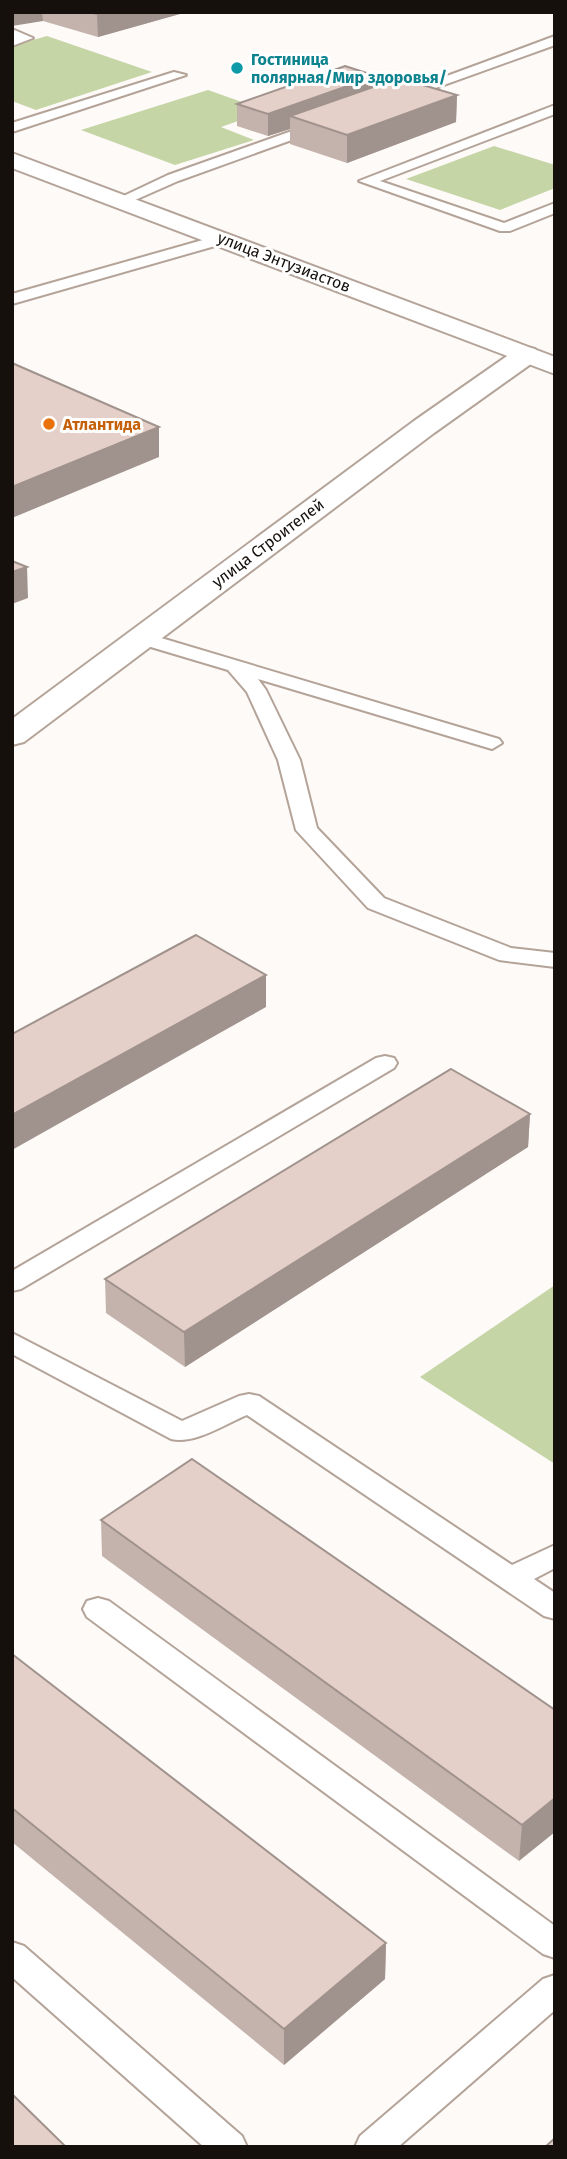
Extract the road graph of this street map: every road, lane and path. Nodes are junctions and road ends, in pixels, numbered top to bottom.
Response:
1 (12, 33) edge
2 (555, 40) edge
3 (12, 42) edge
4 (535, 48) junction
5 (555, 53) edge
6 (179, 75) dead end
7 (380, 104) edge
8 (555, 109) edge
9 (341, 118) edge
10 (12, 128) edge
11 (12, 160) edge
12 (121, 201) junction
13 (555, 207) edge
14 (224, 239) junction
15 (12, 299) edge
16 (555, 343) edge
17 (526, 355) junction
18 (555, 366) edge
19 (141, 638) junction
20 (235, 666) junction
21 (12, 735) edge
22 (492, 743) dead end
23 (555, 960) edge
24 (385, 1063) dead end
25 (12, 1283) edge
26 (12, 1342) edge
27 (555, 1555) edge
28 (511, 1579) junction
29 (555, 1608) edge
30 (97, 1609) dead end
31 (555, 1944) edge
32 (12, 1956) edge
33 (555, 1989) edge
34 (229, 2147) edge
35 (373, 2147) edge

1 - 3 lane
2 - 4 lane
4 - 5 lane
4 - 7 lane
6 - 10 lane
8 - 13 lane
9 - 12 lane
11 - 12 street, улица Энтузиастов
12 - 14 street, улица Энтузиастов
14 - 15 lane
14 - 17 street, улица Энтузиастов
16 - 17 street, улица Строителей
17 - 18 street, улица Энтузиастов
17 - 19 street, улица Строителей
19 - 20 lane
19 - 21 street, улица Строителей
20 - 22 lane
20 - 23 lane
24 - 25 lane
26 - 28 lane
27 - 28 lane
28 - 29 lane
30 - 31 lane
32 - 34 lane
33 - 35 lane

